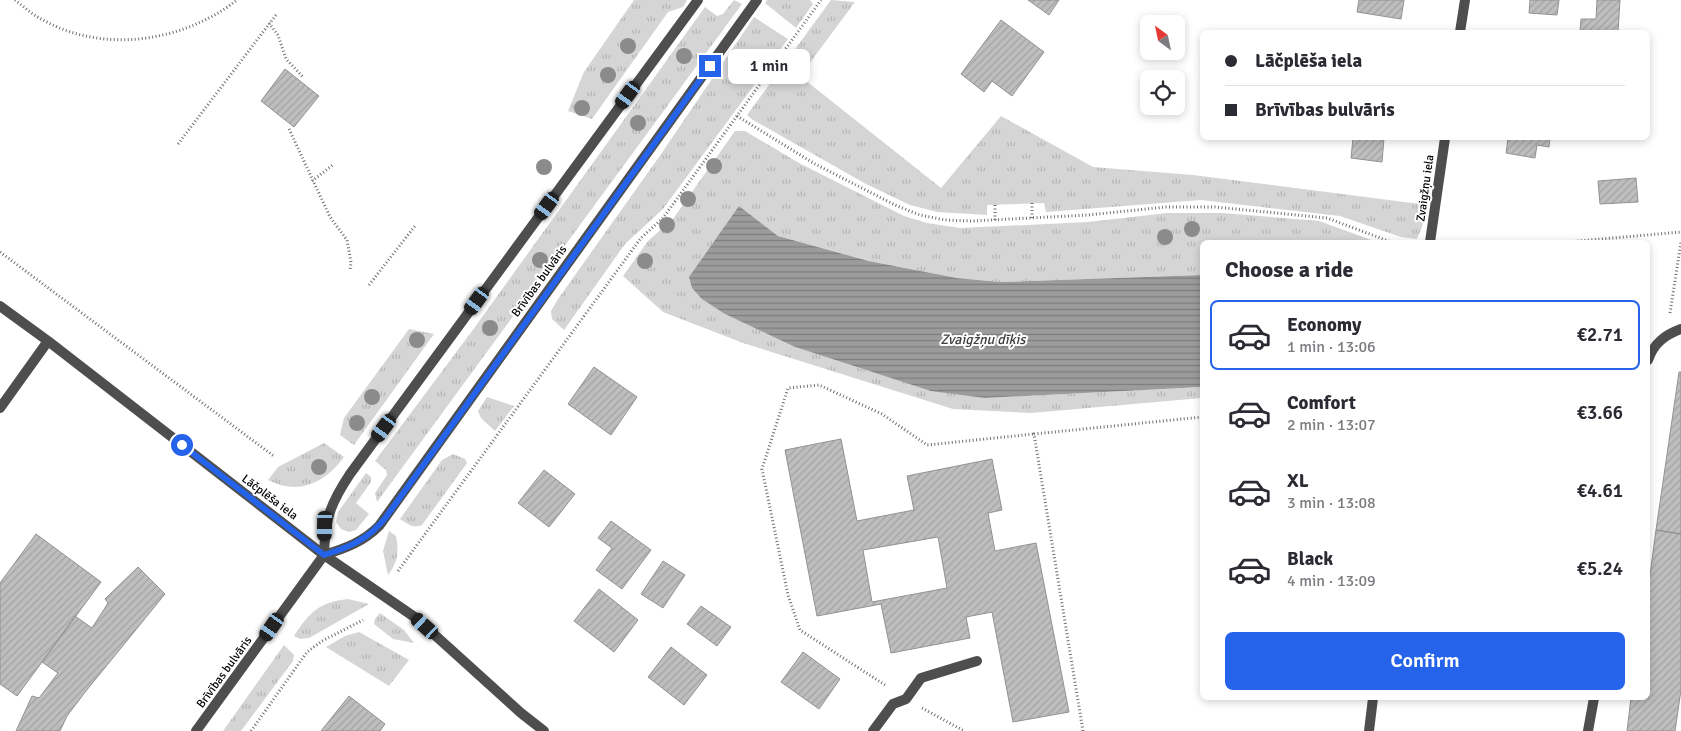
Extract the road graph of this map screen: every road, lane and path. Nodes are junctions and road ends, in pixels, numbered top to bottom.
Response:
1 (15, 0) edge
2 (237, 0) edge
3 (698, 0) edge
4 (757, 0) edge
5 (821, 0) edge
6 (1465, 0) edge
7 (276, 15) dead end
8 (269, 23) junction
9 (1460, 30) edge
10 (304, 78) dead end
11 (737, 116) junction
12 (289, 129) dead end
13 (1445, 140) edge
14 (178, 144) dead end
15 (334, 164) dead end
16 (312, 181) junction
17 (1032, 203) dead end
18 (995, 205) dead end
19 (1032, 218) junction
20 (995, 220) junction
21 (415, 226) dead end
22 (1681, 232) edge
23 (1386, 240) edge
24 (1430, 240) edge
25 (1590, 240) edge
26 (1681, 242) edge
27 (0, 252) edge
28 (350, 271) dead end
29 (369, 285) dead end
30 (0, 306) edge
31 (1681, 329) edge
32 (1665, 335) junction
33 (48, 341) junction
34 (1650, 353) edge
35 (0, 408) edge
36 (1200, 416) edge
37 (1034, 434) junction
38 (276, 457) dead end
39 (324, 555) junction
40 (398, 572) dead end
41 (364, 620) dead end
42 (977, 661) dead end
43 (906, 699) junction
44 (1373, 700) edge
45 (1594, 700) edge
46 (196, 731) edge
47 (251, 731) edge
48 (544, 731) edge
49 (873, 731) edge
50 (964, 731) edge
51 (1083, 731) edge
52 (1369, 731) edge
53 (1588, 731) edge

1 - 2 path
3 - 39 street, Brīvības bulvāris
4 - 39 street, Brīvības bulvāris
5 - 11 path
6 - 9 street
7 - 8 path
8 - 10 path
8 - 14 path
11 - 20 path
11 - 40 path
12 - 16 path
13 - 24 street, Zvaigžņu iela
15 - 16 path
16 - 28 path
17 - 19 path
18 - 20 path
19 - 20 path
19 - 23 path
21 - 29 path
22 - 25 path
26 - 32 path
27 - 38 path
30 - 33 street, Lāčplēša iela
31 - 32 street
32 - 34 street
33 - 35 street
33 - 39 street, Lāčplēša iela
36 - 37 path
37 - 43 path
37 - 51 path
39 - 46 street, Brīvības bulvāris
39 - 48 street, Lāčplēša iela
41 - 47 path
42 - 43 street
43 - 49 street
43 - 50 path
44 - 52 street
45 - 53 street

